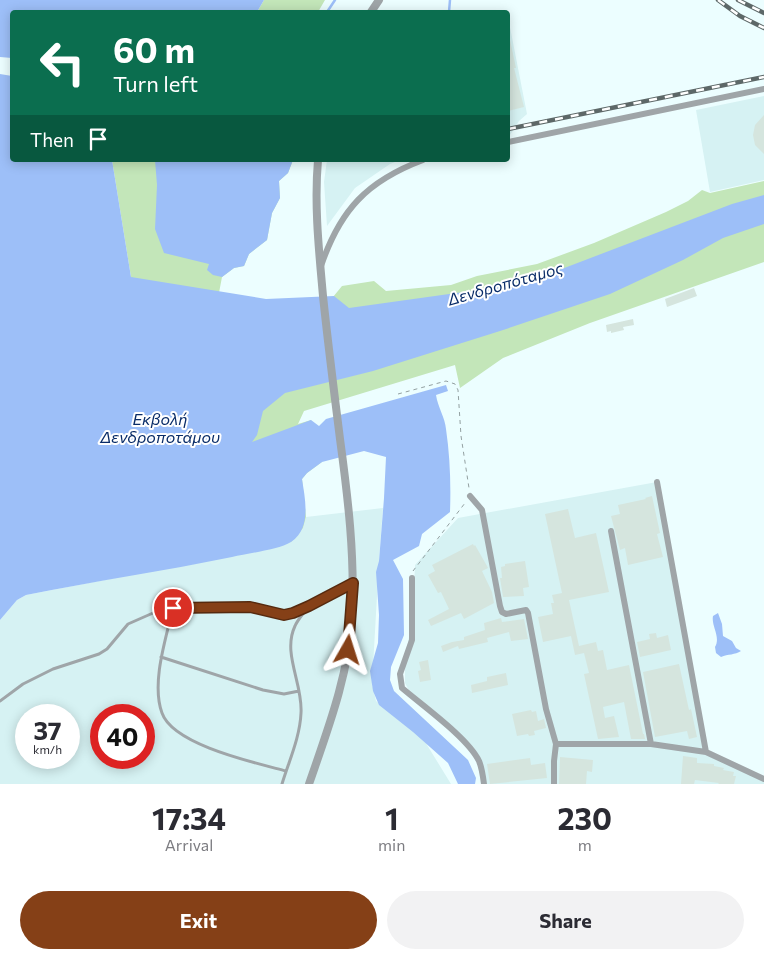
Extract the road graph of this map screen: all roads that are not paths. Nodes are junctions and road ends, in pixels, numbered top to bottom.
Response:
1 (380, 0) edge
2 (372, 10) edge
3 (764, 89) edge
4 (510, 142) edge
5 (318, 162) edge
6 (418, 162) edge
7 (320, 268) junction
8 (657, 482) dead end
9 (470, 496) road end
10 (610, 531) dead end
11 (412, 578) road end
12 (353, 583) junction
13 (309, 606) junction
14 (173, 608) junction
15 (161, 657) junction
16 (299, 691) junction
17 (0, 701) edge
18 (556, 744) junction
19 (651, 744) junction
20 (706, 752) junction
21 (286, 771) junction
22 (764, 779) edge
23 (282, 784) edge
24 (310, 784) edge
25 (484, 784) edge
26 (554, 784) edge

1 - 2 street
3 - 4 street
5 - 7 street
6 - 7 street
7 - 12 street
8 - 20 street
9 - 18 street
10 - 19 street
11 - 25 street
12 - 13 lane
12 - 24 street
13 - 14 lane
13 - 16 lane
14 - 15 lane
14 - 17 lane
15 - 16 lane
15 - 21 lane
16 - 21 lane
18 - 19 street
18 - 26 street
19 - 20 street
20 - 22 street
21 - 23 lane

